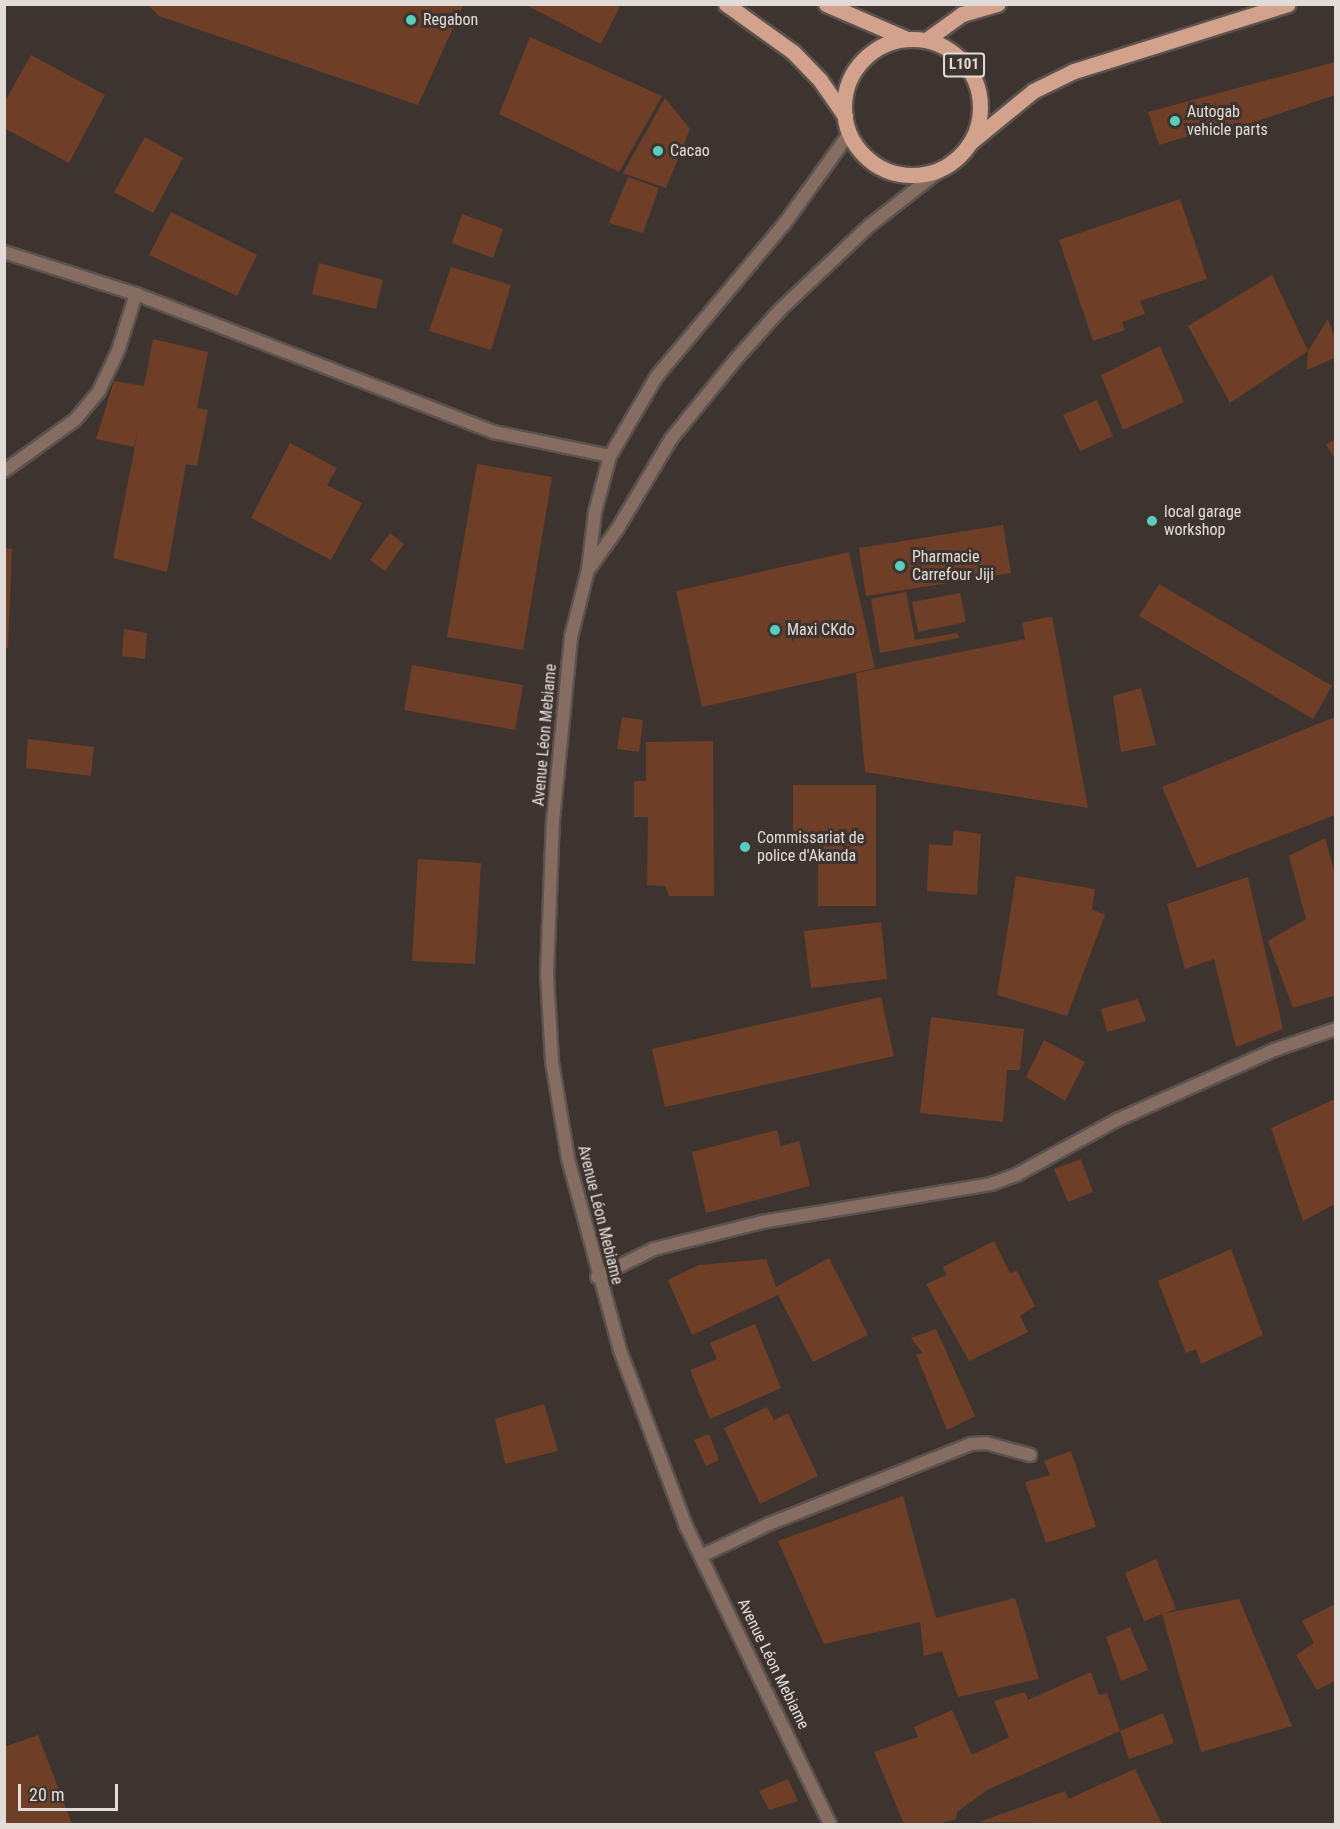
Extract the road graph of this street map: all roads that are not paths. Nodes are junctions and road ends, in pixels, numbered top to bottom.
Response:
1 (726, 4) edge
2 (826, 4) edge
3 (998, 4) edge
4 (1288, 4) edge
5 (962, 9) edge
6 (908, 39) junction
7 (926, 40) junction
8 (845, 116) junction
9 (849, 134) junction
10 (970, 143) junction
11 (943, 168) junction
12 (4, 252) edge
13 (136, 294) junction
14 (610, 456) junction
15 (4, 471) edge
16 (588, 570) junction
17 (1335, 1029) edge
18 (597, 1278) junction
19 (1030, 1455) dead end
20 (701, 1556) junction
21 (830, 1824) edge

1 - 8 main road
2 - 6 main road
3 - 5 main road, L101
4 - 10 main road, L101
5 - 7 main road, L101
6 - 7 main road, L101
6 - 8 main road, L101
7 - 10 main road, L101
8 - 9 main road, L101
9 - 11 main road, L101
9 - 14 street
10 - 11 main road, L101
11 - 16 street
12 - 13 street
13 - 14 street
13 - 15 street
14 - 16 street
16 - 18 street, Avenue Léon Mebiame
17 - 18 street
18 - 20 street, Avenue Léon Mebiame
19 - 20 street
20 - 21 street, Avenue Léon Mebiame

